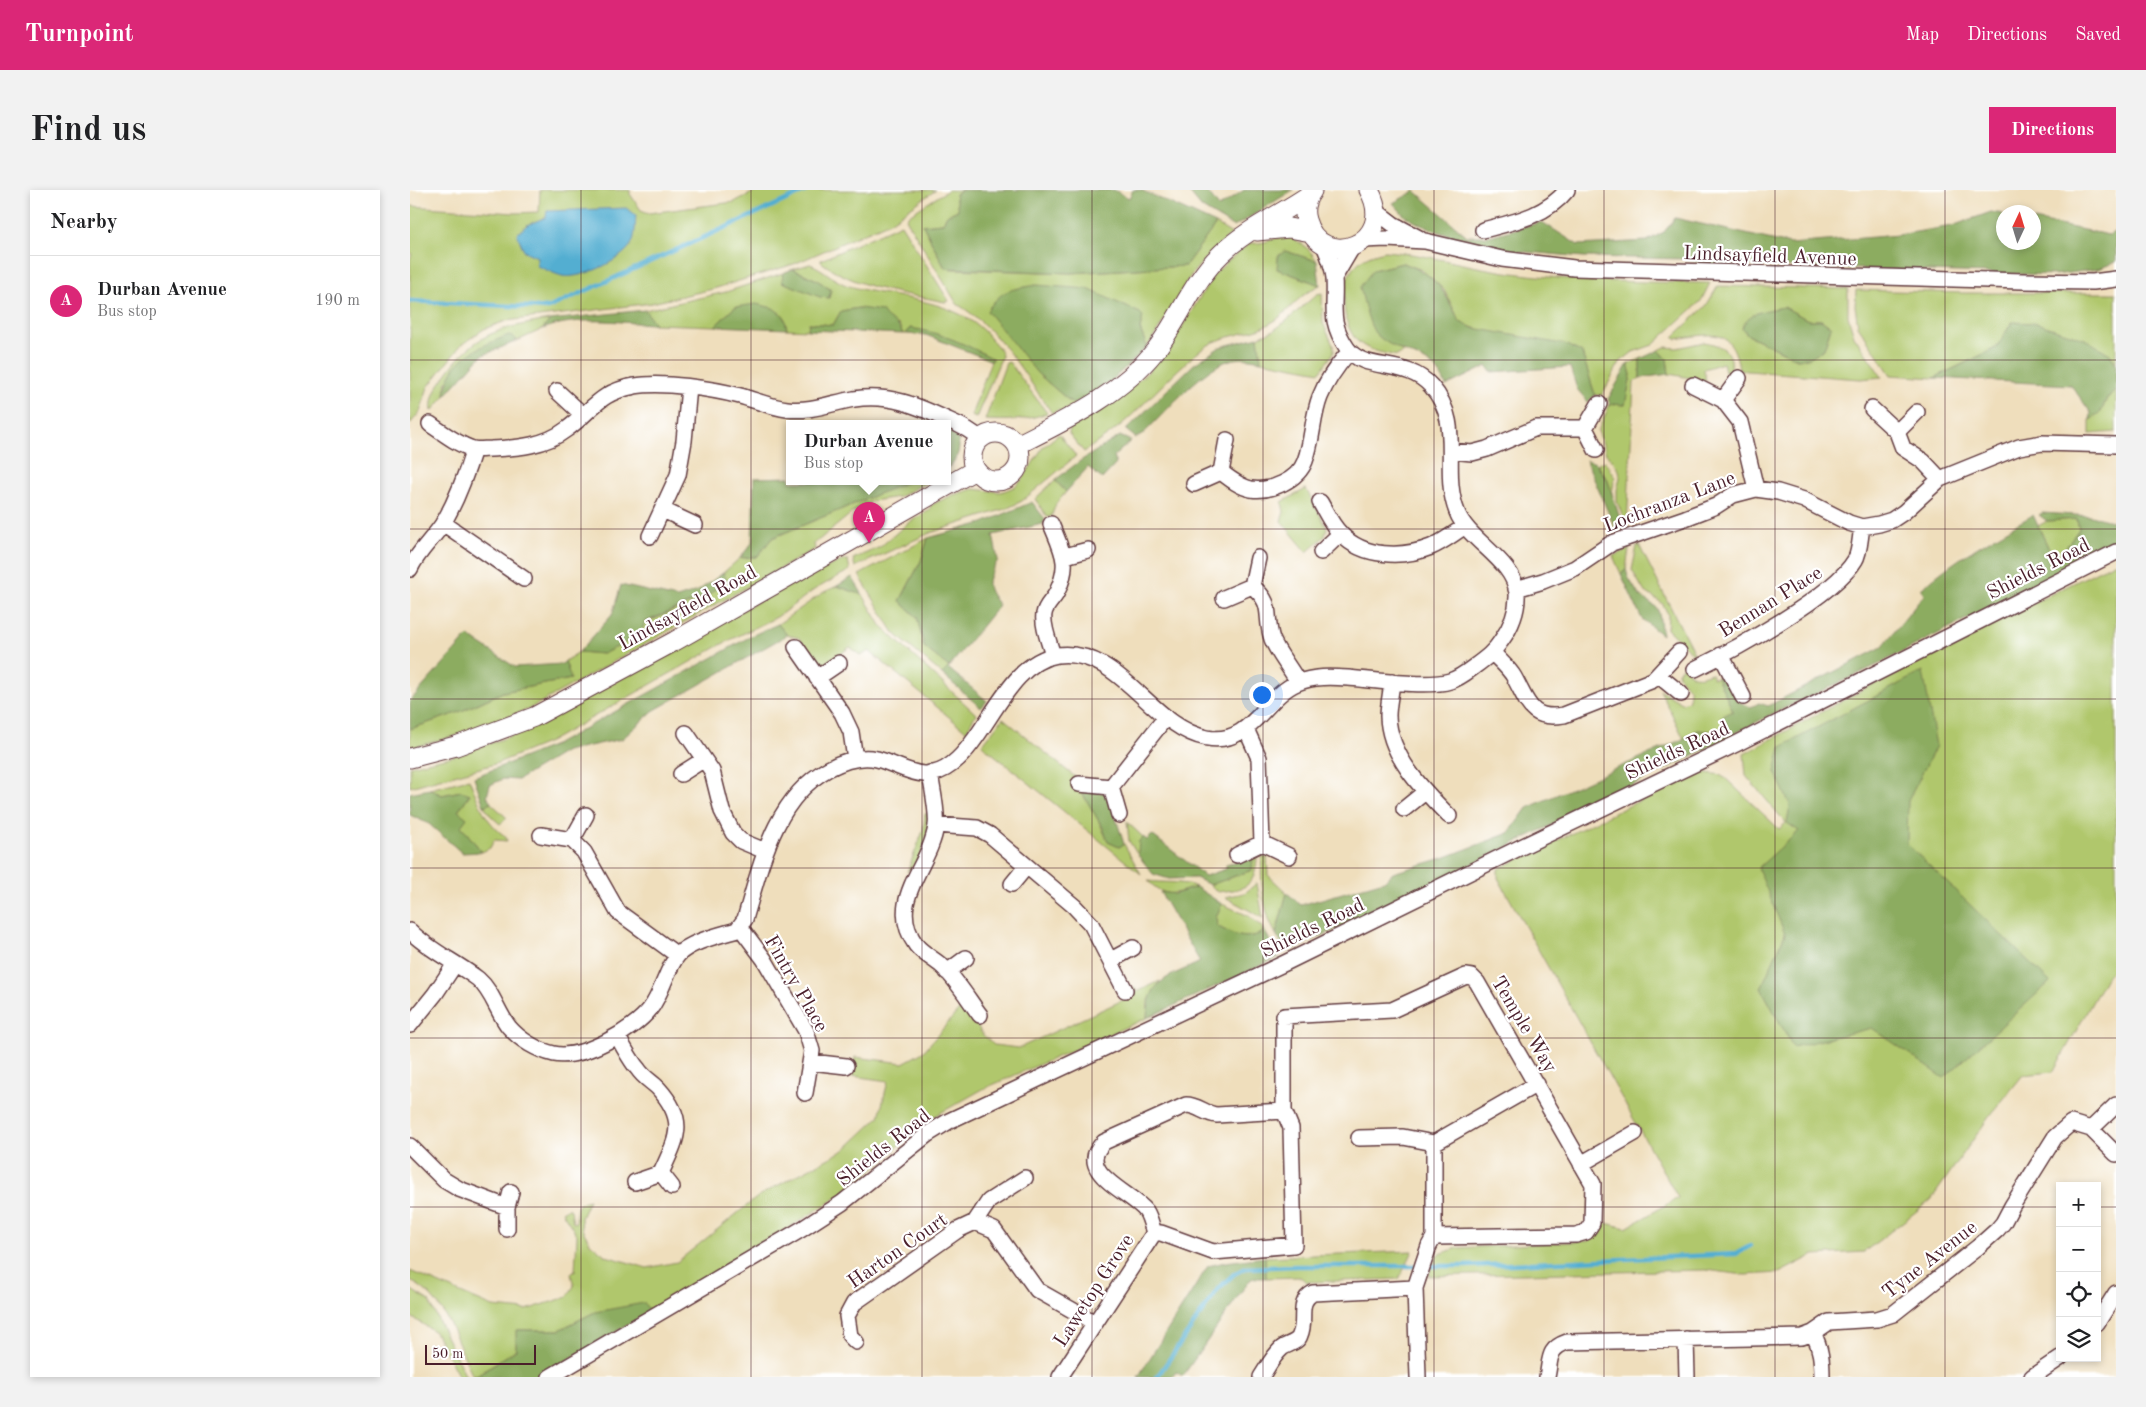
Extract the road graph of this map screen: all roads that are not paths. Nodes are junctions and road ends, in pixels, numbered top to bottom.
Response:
1 (1568, 190) edge
2 (1311, 192) edge
3 (1374, 198) edge
4 (1483, 230) dead end
5 (1253, 231) junction
6 (1317, 238) junction
7 (1425, 241) junction
8 (1358, 243) junction
9 (1334, 278) junction
10 (2116, 279) edge
11 (1349, 352) junction
12 (1739, 378) dead end
13 (1693, 385) dead end
14 (689, 387) junction
15 (557, 391) dead end
16 (1723, 400) junction
17 (1600, 404) dead end
18 (1872, 408) dead end
19 (1917, 412) dead end
20 (582, 415) junction
21 (948, 420) edge
22 (951, 421) edge
23 (430, 424) dead end
24 (1585, 428) junction
25 (1897, 432) junction
26 (980, 439) junction
27 (1227, 440) dead end
28 (1017, 445) junction
29 (2116, 445) edge
30 (474, 449) junction
31 (1596, 450) dead end
32 (1452, 451) junction
33 (975, 470) junction
34 (1221, 472) junction
35 (1940, 479) junction
36 (951, 484) edge
37 (1194, 484) dead end
38 (949, 485) edge
39 (1756, 489) junction
40 (1320, 502) dead end
41 (663, 510) junction
42 (443, 523) junction
43 (1051, 524) dead end
44 (695, 525) dead end
45 (1464, 527) junction
46 (1862, 527) junction
47 (1340, 534) junction
48 (650, 536) dead end
49 (1088, 550) dead end
50 (1321, 552) dead end
51 (2116, 552) edge
52 (1065, 556) junction
53 (1258, 558) dead end
54 (410, 570) edge
55 (524, 579) dead end
56 (1252, 586) junction
57 (1516, 589) junction
58 (1224, 598) dead end
59 (796, 647) dead end
60 (1679, 652) dead end
61 (1493, 653) junction
62 (1721, 655) junction
63 (1053, 656) junction
64 (838, 664) dead end
65 (1695, 669) dead end
66 (1658, 674) junction
67 (817, 678) junction
68 (1298, 682) junction
69 (1392, 682) junction
70 (1681, 694) dead end
71 (1743, 697) dead end
72 (1166, 716) junction
73 (1246, 729) junction
74 (686, 733) dead end
75 (410, 758) edge
76 (855, 759) junction
77 (703, 760) junction
78 (930, 773) junction
79 (680, 774) dead end
80 (1079, 784) dead end
81 (1110, 787) junction
82 (1425, 792) junction
83 (1404, 808) dead end
84 (586, 815) dead end
85 (1120, 815) dead end
86 (1449, 816) dead end
87 (936, 825) junction
88 (541, 835) dead end
89 (572, 840) junction
90 (1262, 843) junction
91 (765, 851) junction
92 (1236, 855) dead end
93 (1289, 856) dead end
94 (1026, 867) junction
95 (1012, 884) dead end
96 (740, 927) junction
97 (410, 931) edge
98 (1133, 948) dead end
99 (677, 955) junction
100 (966, 958) dead end
101 (1111, 960) junction
102 (455, 964) junction
103 (947, 972) junction
104 (1125, 990) dead end
105 (980, 1015) dead end
106 (410, 1025) edge
107 (617, 1036) junction
108 (811, 1062) junction
109 (846, 1066) dead end
110 (1537, 1084) junction
111 (805, 1093) dead end
112 (2116, 1105) edge
113 (1284, 1112) junction
114 (2091, 1129) junction
115 (1635, 1133) dead end
116 (1359, 1138) dead end
117 (1434, 1143) junction
118 (410, 1146) edge
119 (2116, 1154) edge
120 (1581, 1164) junction
121 (661, 1173) junction
122 (1024, 1178) dead end
123 (635, 1182) dead end
124 (672, 1187) dead end
125 (975, 1222) junction
126 (507, 1229) dead end
127 (1154, 1233) junction
128 (1434, 1237) junction
129 (1414, 1288) junction
130 (2116, 1293) edge
131 (2101, 1317) edge
132 (1095, 1323) junction
133 (1813, 1333) junction
134 (1686, 1339) junction
135 (856, 1342) dead end
136 (2056, 1361) edge
137 (550, 1377) edge
138 (1060, 1377) edge
139 (1261, 1377) edge
140 (1418, 1377) edge
141 (1548, 1377) edge
142 (1687, 1377) edge
143 (1822, 1377) edge
144 (2032, 1377) edge

1 - 4 street
2 - 5 street
2 - 6 street
3 - 7 street, Lindsayfield Avenue
3 - 8 street
5 - 6 street
5 - 28 street
6 - 8 street
6 - 9 street
7 - 8 street, Lindsayfield Avenue
7 - 10 street, Lindsayfield Avenue
8 - 9 street
9 - 11 street
11 - 32 street
11 - 34 street
12 - 16 street
13 - 16 street
14 - 20 street
14 - 21 street
14 - 41 street
15 - 20 street
16 - 39 street
17 - 24 street
18 - 25 street
19 - 25 street
20 - 30 street
22 - 26 street
23 - 30 street
24 - 31 street
24 - 32 street
25 - 35 street
26 - 28 street
26 - 33 street
27 - 34 street
28 - 33 street
29 - 35 street
30 - 42 street
32 - 45 street
33 - 36 street, Lindsayfield Road
34 - 37 street
35 - 46 street
38 - 75 street, Lindsayfield Road
39 - 46 street, Lochranza Lane
39 - 57 street, Lochranza Lane
40 - 47 street
41 - 44 street
41 - 48 street
42 - 54 street
42 - 55 street
43 - 52 street
45 - 47 street
45 - 57 street
46 - 62 street, Bennan Place
47 - 50 street
49 - 52 street
51 - 137 street, Shields Road
52 - 63 street
53 - 56 street
56 - 58 street
56 - 68 street
57 - 61 street
59 - 67 street
60 - 66 street
61 - 66 street
61 - 69 street
62 - 65 street, Bennan Place
62 - 71 street, Bennan Place
63 - 72 street
63 - 78 street
64 - 67 street
66 - 70 street
67 - 76 street
68 - 69 street
68 - 73 street
69 - 82 street
72 - 73 street
72 - 81 street
73 - 90 street
74 - 77 street
76 - 78 street
76 - 91 street
77 - 79 street
77 - 91 street
78 - 87 street
80 - 81 street
81 - 85 street
82 - 83 street
82 - 86 street
84 - 89 street
87 - 94 street
87 - 103 street
88 - 89 street
89 - 99 street
90 - 92 street
90 - 93 street
91 - 96 street
94 - 95 street
94 - 101 street
96 - 99 street
96 - 108 street, Fintry Place
97 - 102 street
98 - 101 street
99 - 107 street
100 - 103 street
101 - 104 street
102 - 106 street
102 - 107 street
103 - 105 street
107 - 121 street
108 - 109 street, Fintry Place
108 - 111 street, Fintry Place
110 - 113 street, Temple Way
110 - 117 street
110 - 120 street, Temple Way
112 - 114 street
113 - 127 street, Lawetop Grove
113 - 127 street
114 - 119 street
114 - 133 street, Tyne Avenue
115 - 120 street
116 - 117 street
117 - 128 street
118 - 126 street
120 - 128 street, Temple Way
121 - 123 street
121 - 124 street
122 - 125 street, Harton Court
125 - 132 street, Harton Court
125 - 135 street, Harton Court
127 - 132 street, Lawetop Grove
128 - 129 street
129 - 139 street
129 - 140 street
130 - 131 street
132 - 138 street, Lawetop Grove
133 - 134 street, Tyne Avenue
133 - 143 street
134 - 141 street, Tyne Avenue
134 - 142 street
136 - 144 street

